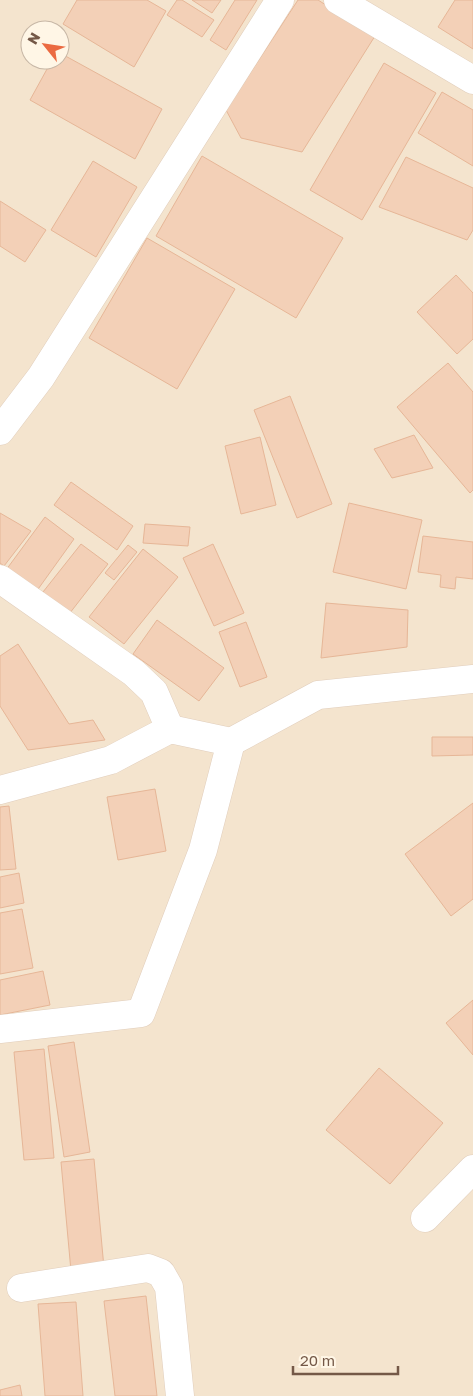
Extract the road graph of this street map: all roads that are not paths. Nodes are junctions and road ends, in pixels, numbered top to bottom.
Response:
1 (280, 0) edge
2 (338, 0) edge
3 (473, 80) edge
4 (0, 431) edge
5 (0, 579) edge
6 (473, 680) edge
7 (170, 729) junction
8 (230, 742) junction
9 (0, 790) edge
10 (0, 1029) edge
11 (473, 1169) edge
12 (425, 1218) dead end
13 (21, 1288) dead end
14 (180, 1396) edge

1 - 4 street
2 - 3 street
5 - 7 street
6 - 8 street
7 - 8 street
7 - 9 street
8 - 10 street
11 - 12 street
13 - 14 street

